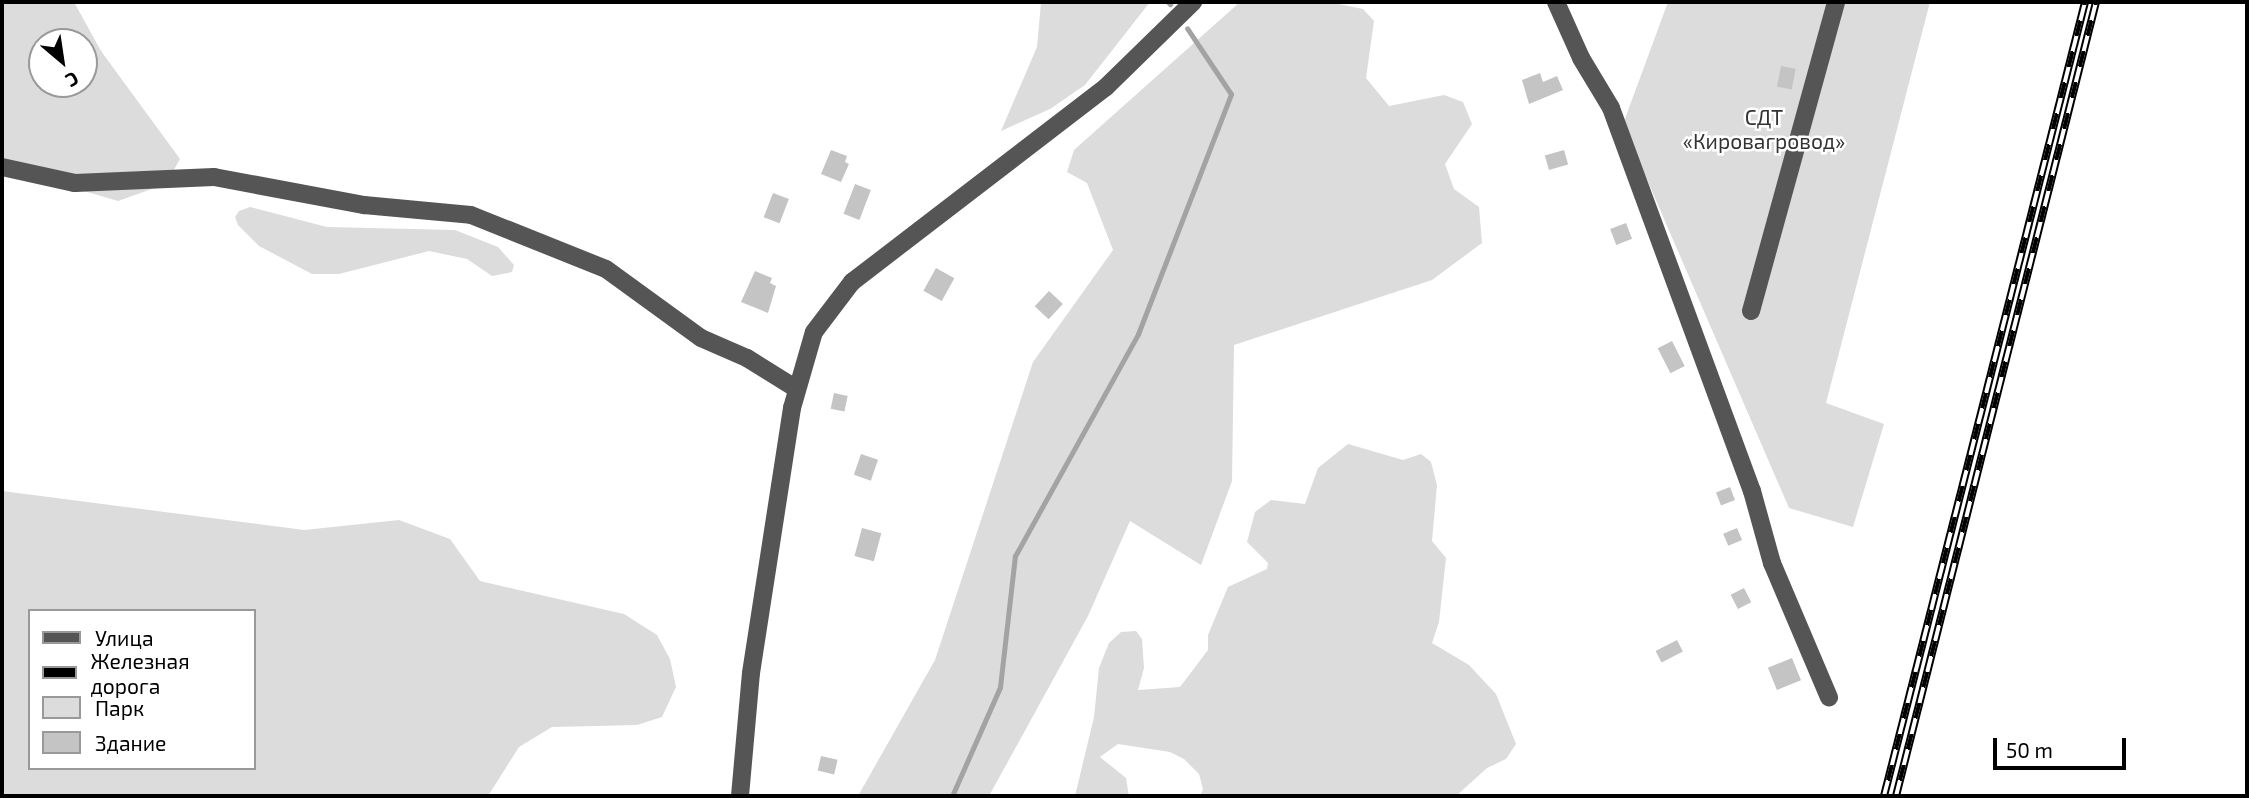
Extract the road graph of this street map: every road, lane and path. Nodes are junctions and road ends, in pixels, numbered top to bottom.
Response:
1 (1193, 2) edge
2 (1556, 2) edge
3 (1836, 2) edge
4 (2, 167) edge
5 (1751, 311) dead end
6 (795, 388) junction
7 (1829, 697) dead end
8 (740, 796) edge

1 - 6 street
2 - 7 street
3 - 5 street
4 - 6 street
6 - 8 street

